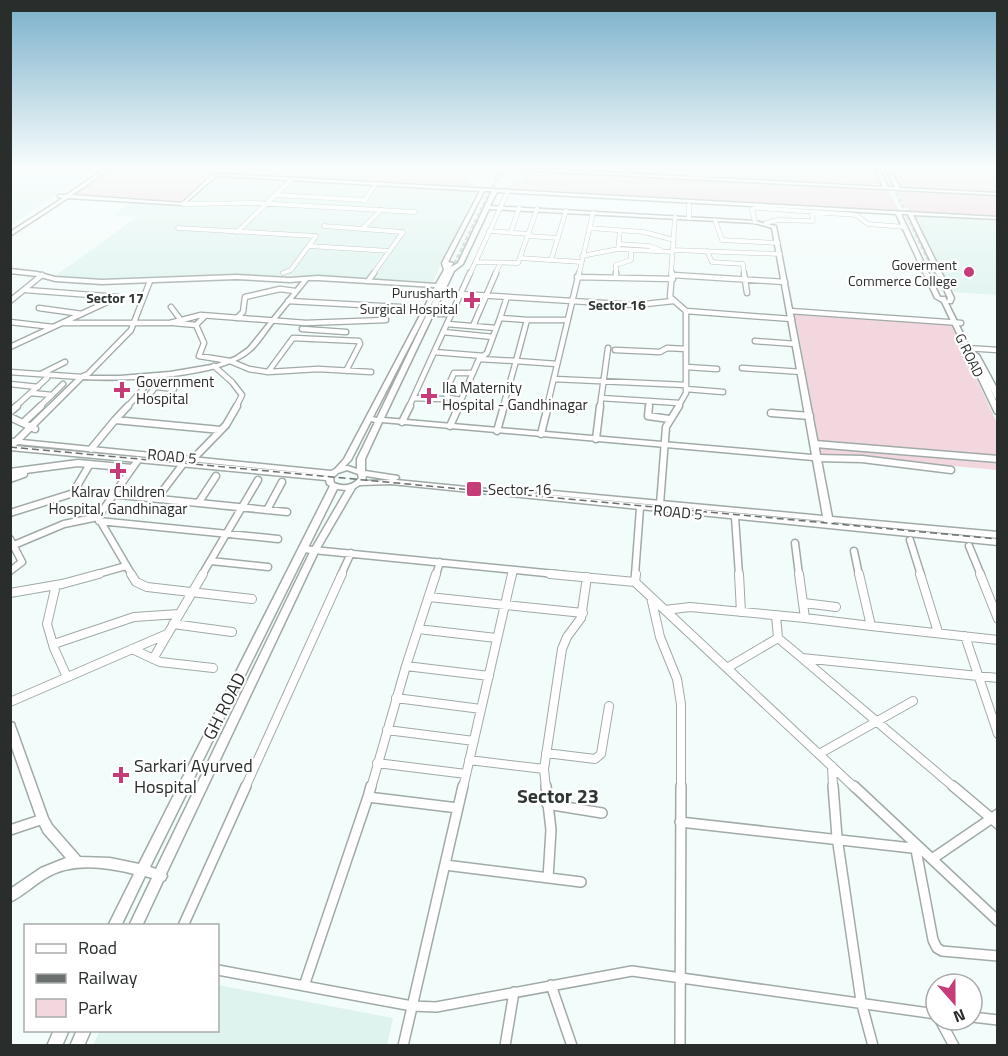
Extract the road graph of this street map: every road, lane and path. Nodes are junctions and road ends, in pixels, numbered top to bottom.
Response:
1 (26, 218) edge
2 (36, 218) edge
3 (252, 218) edge
4 (373, 218) edge
5 (468, 218) edge
6 (482, 218) edge
7 (495, 218) edge
8 (515, 218) edge
9 (534, 218) edge
10 (564, 218) edge
11 (591, 218) edge
12 (675, 218) edge
13 (692, 218) edge
14 (755, 218) edge
15 (813, 218) edge
16 (860, 218) edge
17 (901, 218) edge
18 (913, 218) edge
19 (715, 220) junction
20 (755, 222) junction
21 (766, 223) junction
22 (324, 226) dead end
23 (905, 227) junction
24 (178, 228) dead end
25 (363, 228) junction
26 (589, 228) junction
27 (10, 229) edge
28 (489, 231) junction
29 (620, 231) junction
30 (237, 232) junction
31 (510, 232) junction
32 (10, 235) edge
33 (529, 235) junction
34 (558, 238) junction
35 (674, 240) junction
36 (725, 241) junction
37 (778, 243) junction
38 (309, 246) junction
39 (619, 247) junction
40 (631, 250) junction
41 (390, 251) junction
42 (673, 251) junction
43 (707, 251) junction
44 (664, 252) junction
45 (723, 252) junction
46 (780, 254) junction
47 (582, 256) junction
48 (520, 258) junction
49 (551, 260) junction
50 (476, 262) junction
51 (581, 262) junction
52 (500, 264) junction
53 (451, 266) junction
54 (10, 272) edge
55 (282, 273) dead end
56 (42, 276) junction
57 (578, 277) junction
58 (673, 277) junction
59 (616, 278) junction
60 (745, 279) junction
61 (150, 280) junction
62 (306, 280) junction
63 (368, 281) junction
64 (785, 282) junction
65 (441, 286) junction
66 (26, 290) junction
67 (295, 291) junction
68 (747, 293) dead end
69 (436, 294) junction
70 (460, 295) junction
71 (486, 295) junction
72 (507, 297) junction
73 (946, 300) junction
74 (10, 301) edge
75 (290, 301) junction
76 (572, 301) junction
77 (673, 301) junction
78 (171, 307) dead end
79 (400, 307) dead end
80 (39, 308) dead end
81 (686, 311) junction
82 (83, 314) junction
83 (431, 314) junction
84 (452, 314) junction
85 (791, 315) junction
86 (205, 316) junction
87 (237, 318) junction
88 (500, 318) junction
89 (180, 319) junction
90 (353, 320) junction
91 (386, 320) dead end
92 (527, 320) junction
93 (567, 320) junction
94 (10, 322) edge
95 (135, 322) junction
96 (274, 322) junction
97 (62, 323) junction
98 (170, 323) junction
99 (306, 323) junction
100 (958, 323) junction
101 (447, 324) junction
102 (196, 325) junction
103 (473, 326) junction
104 (54, 327) junction
105 (496, 328) junction
106 (302, 329) junction
107 (346, 332) junction
108 (443, 332) junction
109 (493, 337) junction
110 (297, 338) junction
111 (341, 340) junction
112 (755, 341) dead end
113 (796, 344) junction
114 (10, 347) edge
115 (608, 348) dead end
116 (969, 348) junction
117 (686, 349) junction
118 (615, 350) dead end
119 (998, 350) edge
120 (434, 352) junction
121 (482, 358) junction
122 (516, 361) junction
123 (65, 362) dead end
124 (232, 362) junction
125 (557, 364) junction
126 (215, 367) junction
127 (687, 368) junction
128 (742, 368) dead end
129 (717, 369) dead end
130 (346, 370) junction
131 (268, 372) junction
132 (371, 372) dead end
133 (802, 372) junction
134 (473, 373) junction
135 (10, 374) edge
136 (41, 374) junction
137 (163, 377) junction
138 (46, 378) junction
139 (84, 378) junction
140 (153, 378) junction
141 (554, 379) junction
142 (604, 380) junction
143 (10, 384) edge
144 (63, 384) dead end
145 (38, 387) junction
146 (157, 387) junction
147 (686, 387) junction
148 (174, 389) dead end
149 (723, 392) dead end
150 (31, 393) junction
151 (52, 395) junction
152 (149, 395) dead end
153 (413, 398) junction
154 (602, 398) junction
155 (998, 398) edge
156 (442, 399) dead end
157 (461, 400) junction
158 (649, 401) junction
159 (679, 403) junction
160 (771, 412) dead end
161 (998, 413) edge
162 (11, 416) edge
163 (810, 416) junction
164 (369, 419) junction
165 (669, 419) junction
166 (115, 420) junction
167 (381, 420) junction
168 (402, 422) junction
169 (30, 426) junction
170 (450, 426) junction
171 (221, 430) junction
172 (497, 430) junction
173 (541, 434) junction
174 (596, 439) junction
175 (14, 444) edge
176 (815, 444) junction
177 (663, 445) junction
178 (90, 449) junction
179 (194, 458) junction
180 (817, 458) junction
181 (998, 459) edge
182 (138, 460) junction
183 (90, 464) junction
184 (183, 464) junction
185 (132, 468) junction
186 (39, 469) junction
187 (951, 470) dead end
188 (10, 472) edge
189 (362, 472) junction
190 (216, 476) dead end
191 (333, 477) junction
192 (10, 478) edge
193 (258, 480) dead end
194 (282, 482) dead end
195 (356, 485) junction
196 (74, 491) junction
197 (114, 494) junction
198 (158, 497) junction
199 (199, 502) junction
200 (660, 504) junction
201 (243, 507) junction
202 (640, 508) junction
203 (267, 510) junction
204 (287, 512) dead end
205 (10, 513) edge
206 (735, 517) junction
207 (98, 519) junction
208 (829, 523) junction
209 (227, 534) junction
210 (998, 535) edge
211 (278, 539) dead end
212 (910, 540) dead end
213 (12, 542) edge
214 (998, 542) edge
215 (795, 543) dead end
216 (969, 546) dead end
217 (303, 549) junction
218 (315, 550) junction
219 (854, 551) dead end
220 (351, 554) junction
221 (211, 561) junction
222 (440, 562) junction
223 (126, 566) junction
224 (268, 567) dead end
225 (513, 570) junction
226 (10, 571) edge
227 (587, 577) junction
228 (635, 582) junction
229 (56, 585) junction
230 (192, 592) junction
231 (10, 593) edge
232 (650, 596) junction
233 (429, 597) junction
234 (252, 599) dead end
235 (804, 603) junction
236 (505, 606) junction
237 (836, 607) dead end
238 (665, 610) junction
239 (741, 612) junction
240 (583, 613) junction
241 (179, 614) junction
242 (776, 615) junction
243 (805, 618) junction
244 (998, 619) edge
245 (173, 624) junction
246 (870, 626) junction
247 (418, 629) junction
248 (232, 632) dead end
249 (938, 632) junction
250 (167, 634) junction
251 (965, 636) junction
252 (496, 638) junction
253 (778, 638) junction
254 (998, 640) edge
255 (54, 644) junction
256 (132, 649) junction
257 (802, 658) junction
258 (153, 659) junction
259 (406, 666) junction
260 (213, 668) dead end
261 (728, 668) junction
262 (489, 676) junction
263 (979, 676) junction
264 (67, 677) junction
265 (998, 678) edge
266 (396, 699) junction
267 (913, 700) dead end
268 (10, 702) edge
269 (609, 706) dead end
270 (481, 709) junction
271 (877, 721) junction
272 (387, 730) junction
273 (12, 734) edge
274 (998, 734) edge
275 (474, 741) junction
276 (546, 753) junction
277 (819, 754) junction
278 (469, 760) junction
279 (378, 763) junction
280 (832, 766) junction
281 (544, 769) junction
282 (466, 774) junction
283 (368, 797) junction
284 (547, 804) junction
285 (458, 808) junction
286 (602, 813) dead end
287 (43, 819) junction
288 (995, 819) edge
289 (680, 822) junction
290 (10, 830) edge
291 (837, 837) junction
292 (918, 850) junction
293 (932, 860) junction
294 (76, 861) junction
295 (445, 865) junction
296 (141, 869) junction
297 (160, 876) junction
298 (548, 878) junction
299 (581, 882) dead end
300 (10, 896) edge
301 (998, 921) edge
302 (115, 924) edge
303 (136, 924) edge
304 (184, 924) edge
305 (998, 956) edge
306 (219, 970) edge
307 (680, 976) junction
308 (551, 985) junction
309 (304, 986) junction
310 (514, 992) junction
311 (863, 1004) junction
312 (412, 1006) junction
313 (924, 1012) edge
314 (61, 1032) edge
315 (83, 1032) edge
316 (946, 1032) edge
317 (54, 1046) edge
318 (77, 1046) edge
319 (404, 1046) edge
320 (506, 1046) edge
321 (572, 1046) edge
322 (680, 1046) edge
323 (873, 1046) edge
324 (954, 1046) edge

1 - 27 street
2 - 32 street
3 - 30 street
4 - 25 street
5 - 53 street
6 - 53 street
7 - 28 street
8 - 31 street
9 - 33 street
10 - 34 street
11 - 26 street
12 - 35 street
13 - 19 street
14 - 20 street
15 - 21 street
16 - 23 street
17 - 23 street
18 - 73 street
19 - 20 street
19 - 36 street
20 - 21 street
21 - 37 street
22 - 25 street
23 - 73 street
24 - 30 street
25 - 41 street
26 - 29 street
26 - 47 street
28 - 31 street
28 - 50 street
29 - 35 street
29 - 39 street
30 - 38 street
31 - 33 street
33 - 34 street
33 - 48 street
34 - 49 street
35 - 42 street
36 - 37 street
36 - 45 street
37 - 46 street
38 - 41 street
38 - 55 street
39 - 40 street
39 - 44 street
39 - 47 street
40 - 44 street
40 - 59 street
41 - 63 street
42 - 43 street
42 - 44 street
42 - 58 street
43 - 45 street
43 - 60 street
45 - 46 street
46 - 64 street
47 - 51 street
48 - 49 street
48 - 52 street
49 - 51 street
50 - 52 street
50 - 70 street
51 - 57 street
52 - 71 street
53 - 65 street, GH ROAD
54 - 56 street
56 - 61 street
56 - 66 street
57 - 59 street
57 - 76 street
58 - 59 street
58 - 60 street
58 - 77 street
60 - 64 street
60 - 68 street
61 - 62 street
61 - 95 street
62 - 63 street
62 - 67 street
62 - 75 street
63 - 65 street
64 - 85 street
65 - 69 street, GH ROAD
66 - 74 street
66 - 82 street
67 - 75 street
67 - 87 street
69 - 70 street
69 - 83 street, GH ROAD
69 - 164 street, GH ROAD
70 - 71 street
70 - 84 street
71 - 72 street
71 - 103 street
72 - 76 street
72 - 88 street
73 - 100 street, G ROAD
75 - 79 street
75 - 96 street
76 - 77 street
76 - 93 street
77 - 81 street
78 - 89 street
80 - 82 street
81 - 85 street
81 - 117 street
82 - 97 street
83 - 84 street
83 - 167 street, GH ROAD
84 - 101 street
85 - 100 street
85 - 113 street
86 - 87 street
86 - 89 street
86 - 102 street
87 - 96 street
88 - 92 street
88 - 105 street
89 - 98 street
90 - 91 street
90 - 99 street
90 - 107 street
92 - 93 street
92 - 122 street
93 - 125 street
94 - 104 street
95 - 97 street
95 - 98 street
95 - 139 street
96 - 99 street
96 - 124 street
97 - 104 street
98 - 102 street
99 - 106 street
100 - 116 street, G ROAD
101 - 103 street
101 - 108 street
102 - 124 street
103 - 105 street
104 - 114 street
105 - 109 street
106 - 107 street
106 - 110 street
107 - 111 street
108 - 109 street
108 - 120 street
109 - 121 street
110 - 111 street
110 - 131 street
111 - 130 street
112 - 113 street
113 - 133 street
115 - 142 street
116 - 119 street
116 - 155 street, G ROAD
116 - 161 street, G ROAD
117 - 118 street
117 - 127 street
120 - 121 street
120 - 153 street
121 - 122 street
121 - 134 street
122 - 125 street
122 - 172 street
123 - 136 street
124 - 126 street
124 - 131 street
125 - 141 street
126 - 137 street
126 - 139 street
126 - 171 street
127 - 129 street
127 - 147 street
128 - 133 street
130 - 131 street
130 - 132 street
133 - 163 street
134 - 157 street
134 - 157 street
135 - 136 street
135 - 138 street
136 - 139 street
137 - 140 street
137 - 146 street
138 - 139 street
138 - 145 street
139 - 140 street
139 - 169 street
140 - 166 street
141 - 142 street
141 - 173 street
142 - 147 street
142 - 154 street
143 - 145 street
144 - 151 street
145 - 150 street
146 - 148 street
146 - 152 street
147 - 149 street
147 - 159 street
150 - 151 street
150 - 162 street
151 - 169 street
153 - 156 street
153 - 168 street
154 - 158 street
154 - 174 street
157 - 170 street
158 - 159 street
158 - 165 street
159 - 165 street
160 - 163 street
162 - 169 street
163 - 176 street
164 - 167 street
164 - 191 street, GH ROAD
165 - 177 street
166 - 171 street
166 - 178 street
167 - 168 street
167 - 189 street, GH ROAD
168 - 170 street
169 - 175 street
170 - 172 street
171 - 179 street
172 - 173 street
173 - 174 street
174 - 177 street
175 - 178 street, ROAD 5
175 - 182 street, ROAD 5
176 - 180 street
176 - 181 street
177 - 180 street
177 - 200 street
178 - 179 street, ROAD 5
179 - 191 street, ROAD 5
180 - 187 street
180 - 208 street
182 - 184 street, ROAD 5
182 - 185 street
183 - 185 street
183 - 186 street
183 - 196 street
184 - 191 street, ROAD 5
184 - 198 street
185 - 197 street
186 - 188 street
186 - 192 street
189 - 191 street, ROAD 5
189 - 195 street, GH ROAD
189 - 200 street, ROAD 5
190 - 199 street
191 - 195 street
191 - 217 street, GH ROAD
193 - 201 street
194 - 203 street
195 - 202 street, ROAD 5
195 - 218 street, GH ROAD
196 - 197 street
196 - 205 street
197 - 198 street
197 - 207 street
198 - 199 street
199 - 201 street
200 - 208 street, ROAD 5
201 - 203 street
201 - 209 street
202 - 206 street, ROAD 5
202 - 228 street
203 - 204 street
206 - 208 street, ROAD 5
206 - 239 street
207 - 209 street
207 - 213 street
207 - 223 street
208 - 210 street, ROAD 5
208 - 214 street, ROAD 5
209 - 211 street
209 - 221 street
212 - 249 street
213 - 226 street
215 - 235 street
216 - 244 street
217 - 218 street
217 - 296 street, GH ROAD
218 - 220 street
218 - 297 street, GH ROAD
219 - 246 street
220 - 222 street
220 - 304 street
221 - 224 street
221 - 230 street
222 - 225 street
222 - 233 street
223 - 229 street
223 - 230 street
225 - 227 street
225 - 236 street
227 - 228 street
227 - 240 street
228 - 232 street
229 - 231 street
229 - 255 street
230 - 234 street
230 - 241 street
232 - 238 street
232 - 289 street
233 - 236 street
233 - 247 street
235 - 237 street
235 - 243 street
236 - 240 street
236 - 252 street
238 - 239 street
238 - 261 street
239 - 242 street
240 - 276 street
241 - 245 street
241 - 255 street
242 - 243 street
242 - 253 street
243 - 246 street
245 - 248 street
245 - 250 street
246 - 249 street
247 - 252 street
247 - 259 street
249 - 251 street
250 - 256 street
250 - 258 street
251 - 254 street
251 - 263 street
252 - 262 street
253 - 257 street
253 - 261 street
255 - 264 street
256 - 258 street
256 - 264 street
257 - 263 street
257 - 271 street
258 - 260 street
259 - 262 street
259 - 266 street
261 - 277 street
262 - 270 street
263 - 265 street
263 - 274 street
264 - 268 street
266 - 270 street
266 - 272 street
267 - 271 street
269 - 276 street
270 - 275 street
271 - 277 street
271 - 288 street
272 - 275 street
272 - 279 street
273 - 287 street
275 - 278 street
276 - 281 street
277 - 280 street
278 - 281 street
278 - 282 street
279 - 282 street
279 - 283 street
280 - 291 street
280 - 292 street
281 - 284 street
282 - 285 street
283 - 285 street
283 - 309 street
284 - 286 street
284 - 298 street
285 - 295 street
287 - 290 street
287 - 294 street
288 - 293 street
289 - 291 street
289 - 307 street
291 - 292 street
291 - 311 street
292 - 293 street
292 - 305 street
293 - 301 street
294 - 296 street
294 - 300 street
295 - 298 street
295 - 312 street
296 - 297 street
296 - 302 street, GH ROAD
297 - 303 street, GH ROAD
298 - 299 street
306 - 309 street
307 - 308 street
307 - 311 street
307 - 322 street
308 - 310 street
308 - 321 street
309 - 312 street
310 - 312 street
310 - 320 street
311 - 313 street
311 - 323 street
312 - 319 street
314 - 317 street
315 - 318 street
316 - 324 street

